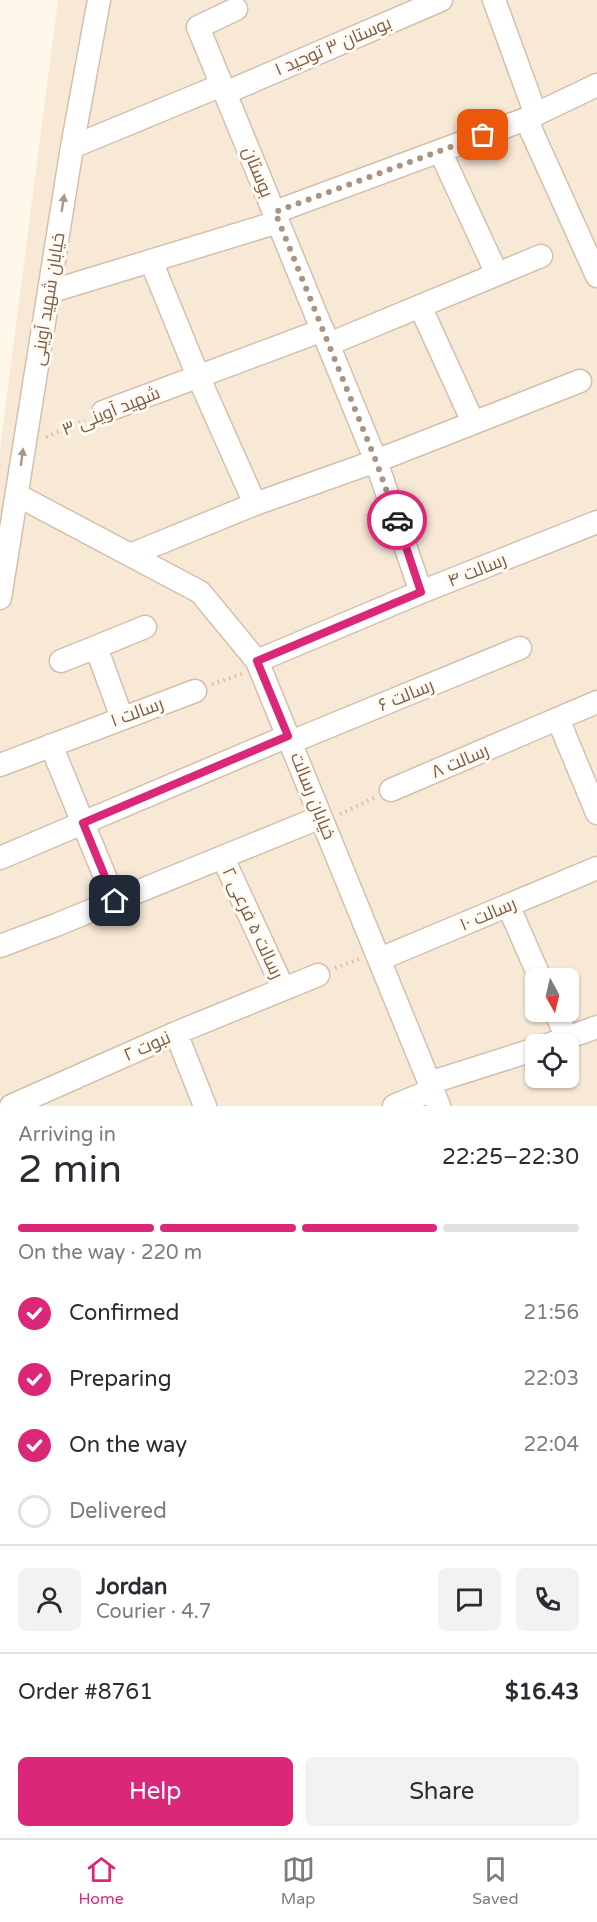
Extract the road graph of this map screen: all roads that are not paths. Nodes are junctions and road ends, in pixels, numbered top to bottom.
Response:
1 (99, 0) edge
2 (441, 0) edge
3 (494, 0) edge
4 (236, 9) dead end
5 (597, 85) edge
6 (224, 89) junction
7 (531, 117) junction
8 (72, 147) junction
9 (440, 151) junction
10 (277, 217) junction
11 (541, 256) dead end
12 (151, 261) junction
13 (497, 274) junction
14 (597, 276) edge
15 (49, 292) junction
16 (420, 306) junction
17 (326, 337) junction
18 (198, 376) junction
19 (580, 381) dead end
20 (103, 412) road end
21 (472, 422) junction
22 (376, 461) junction
23 (17, 495) junction
24 (255, 504) junction
25 (597, 522) edge
26 (130, 555) junction
27 (421, 592) junction
28 (0, 598) edge
29 (145, 627) dead end
30 (96, 647) junction
31 (520, 648) dead end
32 (61, 661) dead end
33 (259, 664) junction
34 (195, 691) road end
35 (597, 702) edge
36 (122, 718) junction
37 (558, 719) junction
38 (289, 739) junction
39 (51, 744) junction
40 (7, 762) edge
41 (391, 790) road end
42 (597, 813) edge
43 (322, 820) junction
44 (83, 823) junction
45 (0, 858) edge
46 (222, 858) junction
47 (597, 868) edge
48 (115, 901) junction
49 (508, 905) junction
50 (0, 946) edge
51 (378, 956) junction
52 (536, 968) edge
53 (318, 975) road end
54 (283, 988) junction
55 (597, 1027) edge
56 (176, 1034) junction
57 (578, 1034) edge
58 (525, 1053) edge
59 (434, 1093) edge
60 (11, 1106) edge
61 (205, 1106) edge
62 (394, 1106) edge

1 - 8 street, خیابان شهید آوینی
2 - 6 street, بوستان ۳ توحید ۱
3 - 7 street
4 - 6 street, بوستان
5 - 7 street
6 - 8 street, بوستان ۳ توحید ۱
6 - 10 street, بوستان
7 - 9 street
7 - 14 street
15 -> 8 street, خیابان شهید آوینی
9 - 10 street
9 - 13 street
10 - 12 street
10 - 17 street, بوستان
11 - 13 street, شهید آوینی ۳
12 - 15 street
12 - 18 street
13 - 16 street, شهید آوینی ۳
23 -> 15 street, خیابان شهید آوینی
16 - 17 street, شهید آوینی ۳
16 - 21 street
17 - 18 street, شهید آوینی ۳
17 - 22 street, بوستان
18 - 20 street, شهید آوینی ۳
18 - 24 street
19 - 21 street
21 - 22 street
22 - 24 street
22 - 27 street, بوستان
23 - 26 street, خیابان رسالت
23 - 28 street, خیابان شهید آوینی
24 - 26 street
25 - 27 street, رسالت ۴
26 - 33 street, خیابان رسالت
27 - 33 street, رسالت ۴
29 - 30 street
30 - 32 street
30 - 36 street
31 - 38 street, رسالت ۶
33 - 38 street, خیابان رسالت
34 - 36 street, رسالت ۱
35 - 37 street, رسالت ۸
36 - 39 street, رسالت ۱
37 - 41 street, رسالت ۸
37 - 42 street
38 - 43 street, خیابان رسالت
38 - 44 street, رسالت ۶
39 - 40 street, رسالت ۱
39 - 44 street
43 - 46 street
43 - 51 street, خیابان رسالت
44 - 45 street, رسالت ۶
44 - 48 street
46 - 48 street
46 - 54 street, رسالت ۵ فرعی ۲
47 - 49 street, رسالت ۱۰
48 - 50 street
49 - 51 street, رسالت ۱۰
49 - 52 street
51 - 59 street, خیابان رسالت
53 - 54 street, نبوت ۲
54 - 56 street, نبوت ۲
55 - 57 street
56 - 60 street, نبوت ۲
56 - 61 street
58 - 59 street
59 - 62 street

